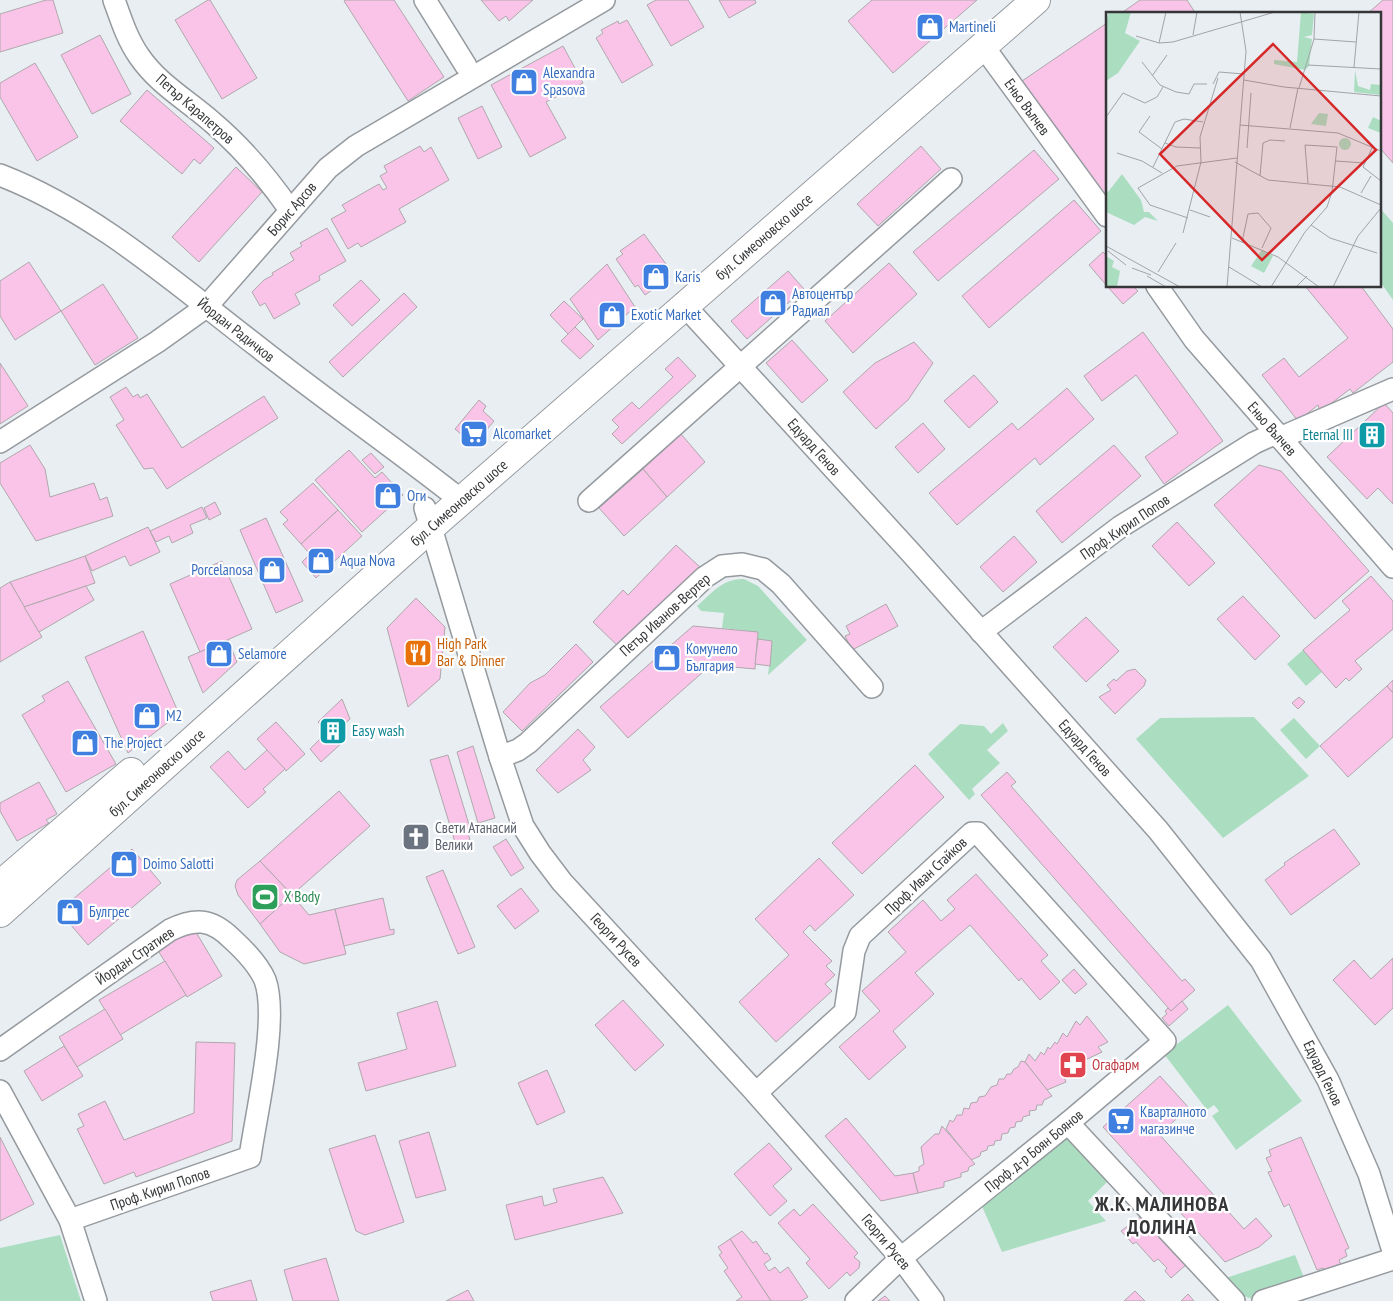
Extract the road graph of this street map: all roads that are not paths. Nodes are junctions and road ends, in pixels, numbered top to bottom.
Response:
1 (114, 0) edge
2 (425, 0) edge
3 (604, 0) edge
4 (1018, 3) edge
5 (983, 46) junction
6 (466, 66) dead end
7 (0, 175) edge
8 (950, 179) dead end
9 (290, 210) junction
10 (1106, 215) edge
11 (1158, 288) edge
12 (685, 306) junction
13 (206, 308) junction
14 (740, 365) junction
15 (1393, 389) edge
16 (1278, 436) junction
17 (0, 442) edge
18 (454, 495) junction
19 (589, 501) dead end
20 (428, 518) junction
21 (1393, 567) edge
22 (981, 632) junction
23 (872, 687) dead end
24 (500, 756) junction
25 (0, 885) edge
26 (0, 913) edge
27 (1165, 1041) joint
28 (0, 1050) edge
29 (0, 1091) edge
30 (756, 1093) junction
31 (1068, 1123) junction
32 (250, 1157) joint
33 (70, 1220) junction
34 (1393, 1250) edge
35 (901, 1258) junction
36 (1393, 1259) edge
37 (96, 1301) edge
38 (856, 1301) edge
39 (933, 1301) edge
40 (1234, 1301) edge
41 (1263, 1301) edge

1 - 9 street, Петър Карапетров
2 - 6 street
3 - 9 street, Борис Арсов
4 - 5 main road, бул. Симеоновско шосе
4 - 18 main road, бул. Симеоновско шосе
5 - 10 street, Еньо Вълчев
5 - 12 main road, бул. Симеоновско шосе
7 - 13 street, Йордан Радичков
8 - 14 street
9 - 13 street, Борис Арсов
11 - 16 street, Еньо Вълчев
12 - 14 street, Едуард Генов
12 - 18 main road, бул. Симеоновско шосе
13 - 17 street, Борис Арсов
13 - 18 street, Йордан Радичков
14 - 19 street
14 - 22 street, Едуард Генов
15 - 16 street, Проф. Кирил Попов
16 - 21 street, Еньо Вълчев
16 - 22 street, Проф. Кирил Попов
18 - 20 main road, бул. Симеоновско шосе
20 - 24 street, Георги Русев
20 - 25 main road, бул. Симеоновско шосе
20 - 26 main road, бул. Симеоновско шосе
22 - 34 street, Едуард Генов
23 - 24 street, Петър Иванов-Вертер
24 - 30 street, Георги Русев
27 - 30 street, Проф. Иван Стайков
27 - 31 street, Проф. д-р Боян Боянов
28 - 32 street, Йордан Стратиев
29 - 33 street
30 - 35 street, Георги Русев
31 - 35 street, Проф. д-р Боян Боянов
31 - 40 street
32 - 33 street, Проф. Кирил Попов
33 - 37 street
35 - 38 street, Проф. д-р Боян Боянов
35 - 39 street, Георги Русев
36 - 41 street

